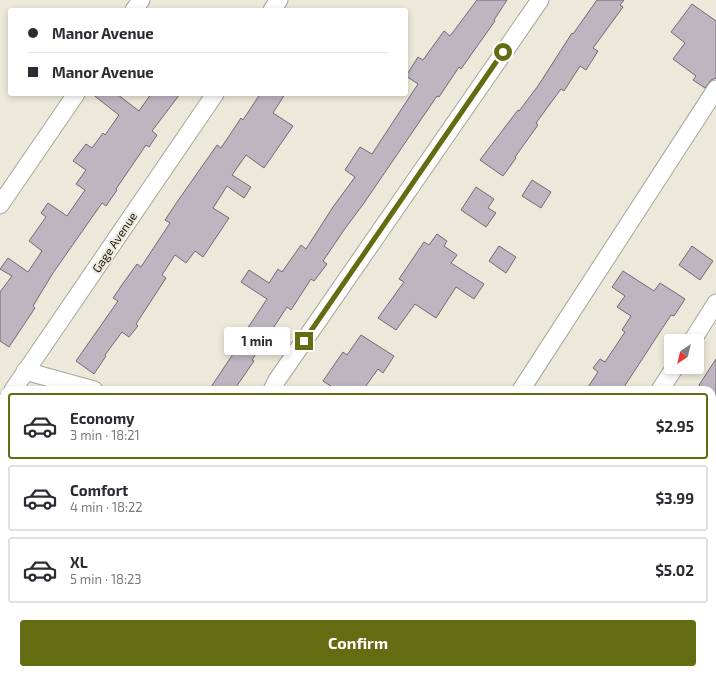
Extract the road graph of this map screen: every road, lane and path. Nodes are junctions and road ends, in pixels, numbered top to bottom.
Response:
1 (540, 0) edge
2 (716, 89) edge
3 (75, 96) edge
4 (214, 96) edge
5 (0, 205) edge
6 (716, 303) edge
7 (696, 334) edge
8 (26, 371) junction
9 (670, 374) edge
10 (16, 386) edge
11 (80, 386) edge
12 (274, 386) edge
13 (524, 386) edge
14 (663, 386) edge

1 - 12 street
2 - 13 street
3 - 5 street
4 - 8 street, Gage Avenue
6 - 7 street
8 - 10 street, Gage Avenue
8 - 11 street
9 - 14 street

